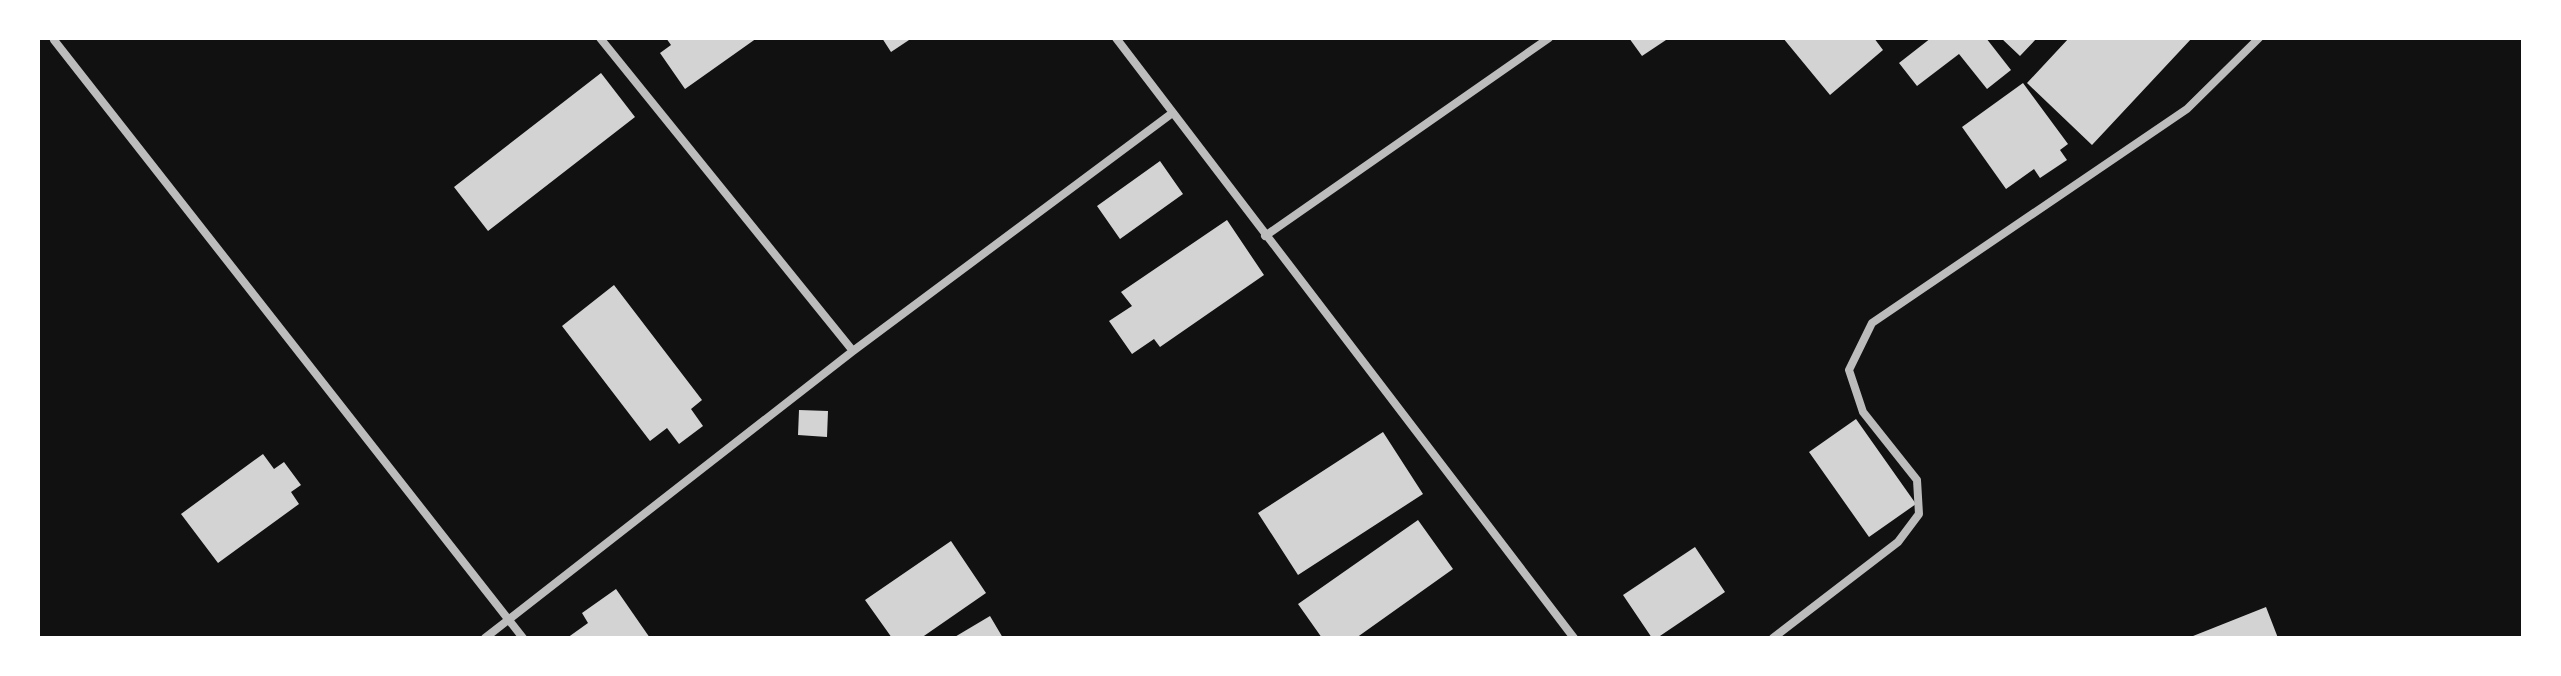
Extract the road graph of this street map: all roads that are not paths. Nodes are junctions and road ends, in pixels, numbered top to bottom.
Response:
1 (600, 38) edge
2 (1116, 38) edge
3 (1549, 38) edge
4 (2259, 38) edge
5 (54, 40) dead end
6 (1171, 114) junction
7 (1265, 236) junction
8 (853, 351) junction
9 (509, 620) junction
10 (485, 638) edge
11 (523, 638) edge
12 (1574, 638) edge
13 (1773, 638) edge

1 - 8 street
2 - 6 street
3 - 7 street
4 - 13 street
5 - 9 street
6 - 7 street
6 - 8 street
7 - 12 street
8 - 9 street
9 - 10 street
9 - 11 street

